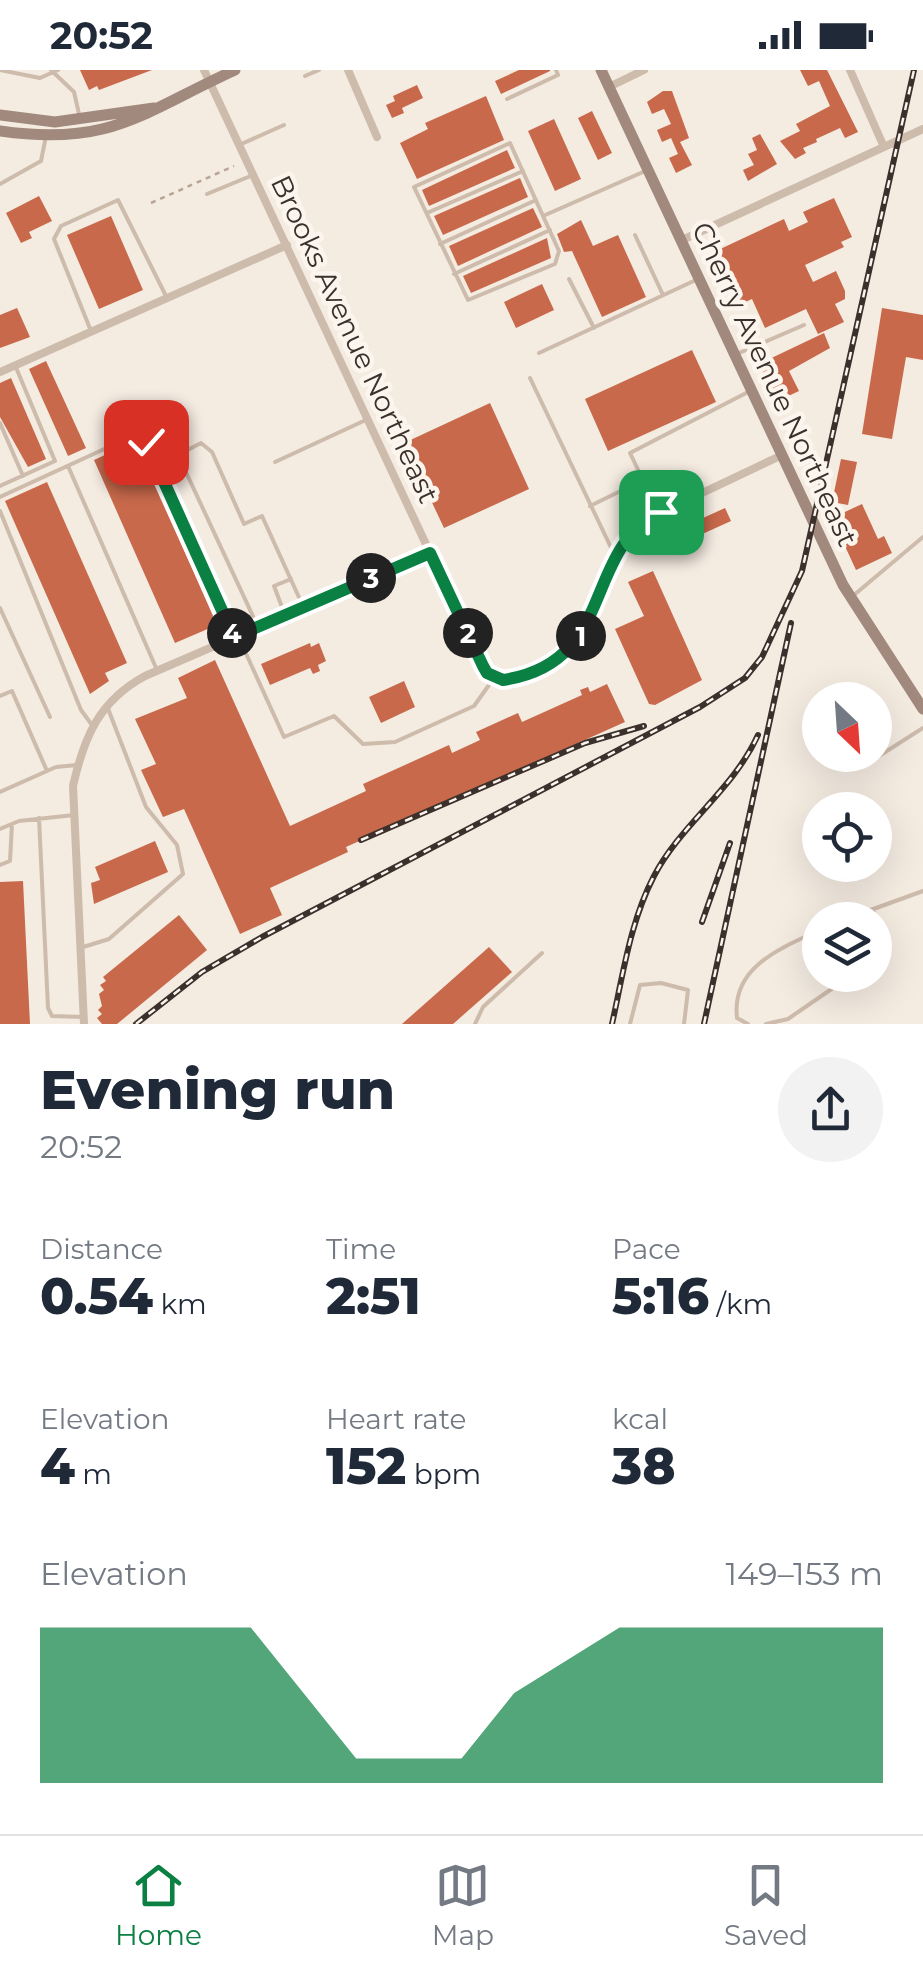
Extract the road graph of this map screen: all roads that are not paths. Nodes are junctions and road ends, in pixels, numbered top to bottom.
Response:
1 (0, 70) edge
2 (235, 70) edge
3 (319, 70) edge
4 (348, 70) edge
5 (556, 70) edge
6 (601, 70) edge
7 (644, 70) edge
8 (850, 70) edge
9 (54, 71) edge
10 (206, 76) edge
11 (305, 76) dead end
12 (609, 87) junction
13 (507, 99) dead end
14 (154, 108) junction
15 (0, 115) edge
16 (80, 120) junction
17 (46, 121) junction
18 (284, 124) dead end
19 (923, 129) edge
20 (0, 131) edge
21 (46, 136) junction
22 (377, 137) dead end
23 (239, 145) junction
24 (884, 146) junction
25 (647, 170) junction
26 (523, 171) junction
27 (253, 174) junction
28 (0, 184) edge
29 (208, 194) dead end
30 (536, 200) junction
31 (425, 214) junction
32 (543, 216) junction
33 (550, 230) junction
34 (634, 234) dead end
35 (680, 241) junction
36 (440, 244) junction
37 (286, 245) junction
38 (454, 274) junction
39 (568, 279) dead end
40 (698, 279) junction
41 (663, 295) junction
42 (167, 298) junction
43 (804, 325) dead end
44 (594, 328) junction
45 (91, 332) junction
46 (539, 352) dead end
47 (734, 355) junction
48 (15, 366) junction
49 (0, 372) edge
50 (530, 378) dead end
51 (750, 392) junction
52 (368, 418) junction
53 (0, 423) edge
54 (780, 456) junction
55 (276, 462) dead end
56 (68, 466) junction
57 (22, 476) junction
58 (643, 480) junction
59 (0, 486) edge
60 (0, 497) edge
61 (590, 506) junction
62 (0, 511) edge
63 (661, 512) junction
64 (923, 536) edge
65 (430, 553) junction
66 (616, 558) junction
67 (290, 579) junction
68 (850, 598) junction
69 (304, 607) junction
70 (0, 608) edge
71 (285, 615) junction
72 (258, 627) junction
73 (236, 636) junction
74 (158, 670) junction
75 (494, 678) junction
76 (0, 696) edge
77 (107, 704) junction
78 (923, 709) edge
79 (50, 717) dead end
80 (92, 725) junction
81 (923, 728) edge
82 (892, 748) edge
83 (77, 765) junction
84 (47, 771) junction
85 (0, 792) edge
86 (74, 814) junction
87 (39, 818) junction
88 (12, 824) junction
89 (0, 830) edge
90 (0, 865) edge
91 (923, 890) edge
92 (890, 902) edge
93 (802, 938) edge
94 (80, 948) junction
95 (542, 953) dead end
96 (827, 992) edge
97 (84, 1020) edge
98 (475, 1024) edge
99 (630, 1024) edge
100 (684, 1024) edge
101 (748, 1024) edge
102 (766, 1024) edge

1 - 9 lane
2 - 10 main road
3 - 11 lane
4 - 22 street
5 - 13 lane
6 - 12 main road, Cherry Avenue Northeast
7 - 12 street
8 - 24 street
9 - 16 lane
10 - 14 main road
10 - 23 street, Brooks Avenue Northeast
12 - 25 main road, Cherry Avenue Northeast
14 - 16 main road
14 - 21 main road
15 - 17 main road
16 - 17 main road
17 - 21 lane
18 - 23 lane
19 - 24 street
20 - 21 main road
21 - 28 lane
23 - 27 street, Brooks Avenue Northeast
24 - 35 street
25 - 32 lane
25 - 35 main road, Cherry Avenue Northeast
26 - 30 lane
26 - 31 lane
26 - 31 lane
27 - 29 lane
27 - 37 street, Brooks Avenue Northeast
30 - 32 lane
30 - 36 lane
31 - 36 lane
32 - 33 lane
33 - 38 lane
33 - 38 lane
34 - 41 lane
35 - 40 main road, Cherry Avenue Northeast
36 - 38 lane
37 - 42 street
37 - 52 street, Brooks Avenue Northeast
39 - 44 lane
40 - 41 lane
40 - 47 main road, Cherry Avenue Northeast
41 - 44 lane
42 - 45 street
42 - 45 lane
43 - 47 lane
44 - 46 lane
45 - 48 street
47 - 51 main road, Cherry Avenue Northeast
48 - 49 street
48 - 57 lane
50 - 61 lane
51 - 54 main road, Cherry Avenue Northeast
51 - 58 lane
52 - 55 lane
52 - 65 street, Brooks Avenue Northeast
53 - 57 lane
54 - 63 street
54 - 68 main road, Cherry Avenue Northeast
56 - 60 lane
56 - 73 lane
56 - 74 lane
57 - 59 lane
58 - 61 lane
58 - 63 lane
61 - 66 lane
62 - 80 lane
63 - 66 street
64 - 68 lane
65 - 69 street
65 - 75 street, Brooks Avenue Northeast
66 - 75 street
67 - 69 lane
67 - 71 lane
67 - 72 lane
68 - 78 main road, Cherry Avenue Northeast
69 - 71 street
70 - 79 lane
71 - 72 street
72 - 73 street
73 - 74 street
73 - 75 lane
74 - 77 street
76 - 84 lane
77 - 80 street
77 - 94 lane
80 - 83 street
81 - 82 lane
83 - 84 lane
83 - 86 street
84 - 85 lane
86 - 87 lane
86 - 94 street
87 - 88 lane
87 - 97 lane
88 - 89 lane
88 - 90 lane
91 - 92 lane
93 - 101 lane
94 - 97 street
95 - 98 lane
96 - 102 lane
99 - 100 lane

